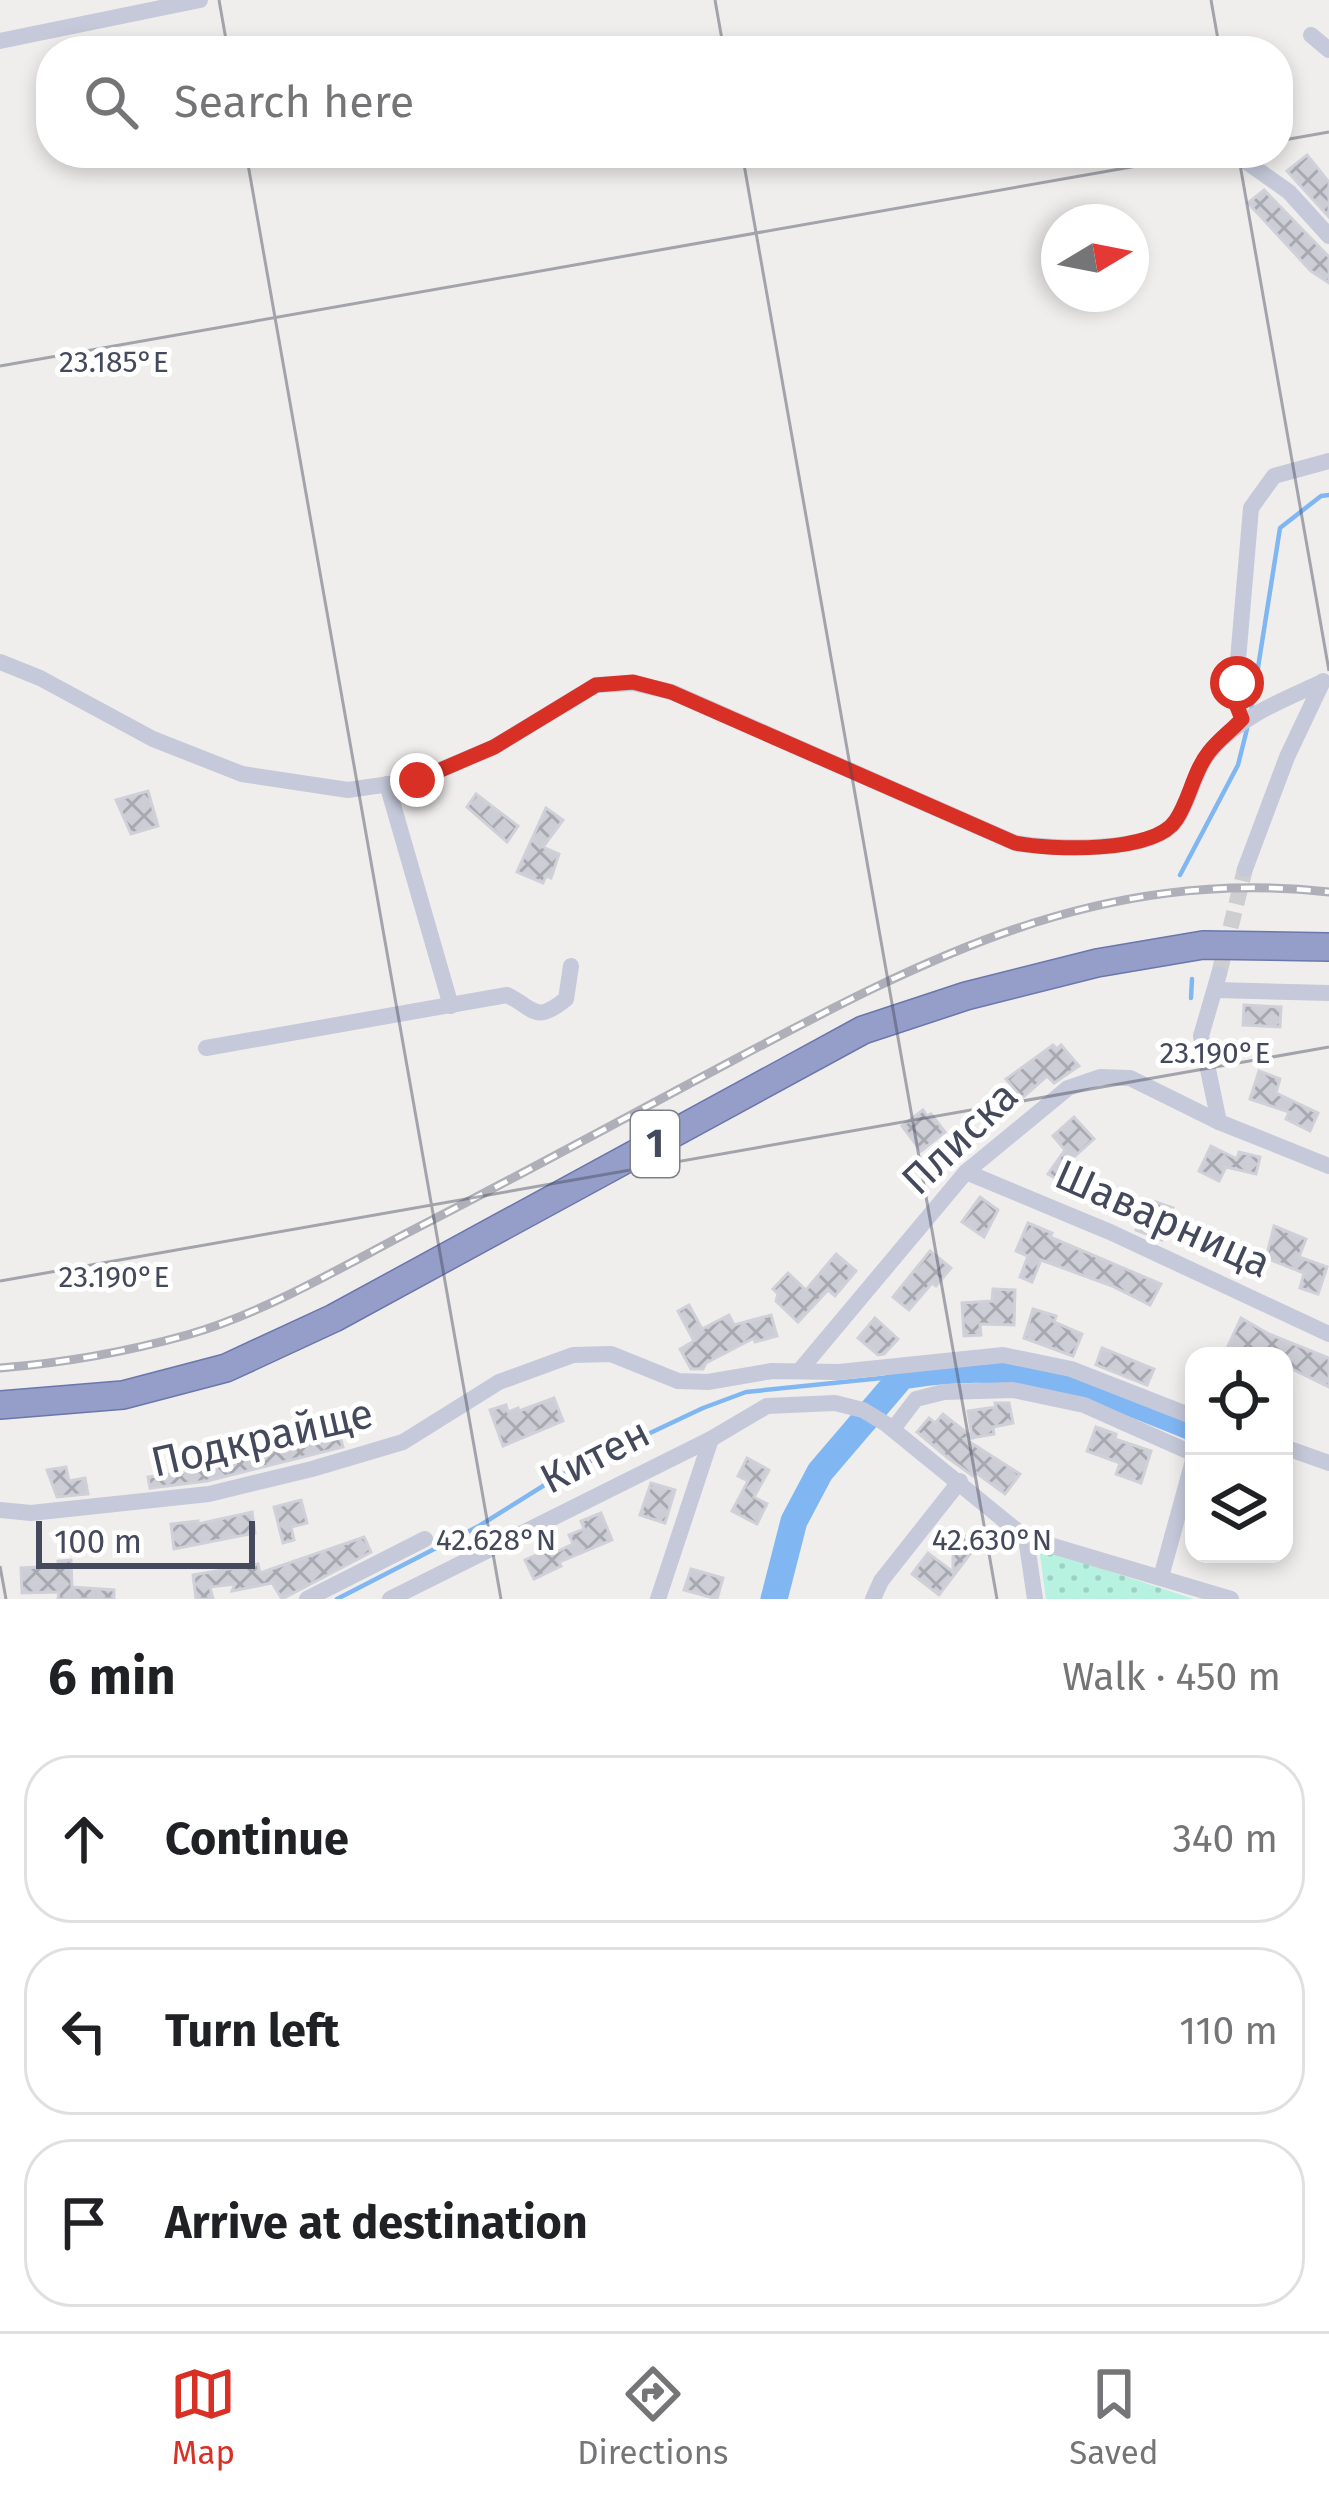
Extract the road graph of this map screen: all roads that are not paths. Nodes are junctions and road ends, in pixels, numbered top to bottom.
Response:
1 (200, 0) edge
2 (166, 4) edge
3 (1311, 35) dead end
4 (0, 41) edge
5 (1329, 50) edge
6 (1255, 168) edge
7 (1329, 236) edge
8 (1329, 461) edge
9 (0, 662) edge
10 (1326, 680) edge
11 (1242, 719) junction
12 (387, 784) junction
13 (1245, 869) tunnel mouth
14 (1329, 947) edge
15 (571, 967) dead end
16 (1329, 993) edge
17 (451, 1006) junction
18 (206, 1048) dead end
19 (1219, 1122) junction
20 (1329, 1166) edge
21 (966, 1172) junction
22 (1329, 1334) edge
23 (801, 1369) junction
24 (771, 1376) junction
25 (767, 1404) junction
26 (0, 1405) edge
27 (1185, 1413) edge
28 (890, 1427) junction
29 (711, 1438) junction
30 (1293, 1450) edge
31 (1192, 1455) edge
32 (1329, 1463) edge
33 (960, 1481) junction
34 (1185, 1489) edge
35 (0, 1510) edge
36 (1026, 1538) junction
37 (425, 1539) dead end
38 (1161, 1576) junction
39 (307, 1599) edge
40 (390, 1599) edge
41 (658, 1599) edge
42 (873, 1599) edge
43 (1035, 1599) edge
44 (1231, 1599) edge

1 - 2 street
2 - 4 street
3 - 5 street
6 - 7 street
8 - 11 street
9 - 12 street
10 - 11 street
10 - 13 street
11 - 12 street
12 - 17 street
14 - 26 highway, 1
15 - 17 street
16 - 19 street
17 - 18 street
19 - 20 street, Плиска
19 - 21 street, Плиска
21 - 22 street, Шаварница
21 - 23 street, Плиска
23 - 24 street, Подкрайще
23 - 27 street, Подкрайще
24 - 25 street
24 - 35 street, Подкрайще
25 - 28 street
25 - 29 street, Китен
28 - 31 street
28 - 33 street
29 - 40 street, Китен
29 - 41 street
30 - 32 street
33 - 36 street
33 - 42 street
34 - 38 street
36 - 38 street
36 - 43 street
37 - 39 street
38 - 44 street

